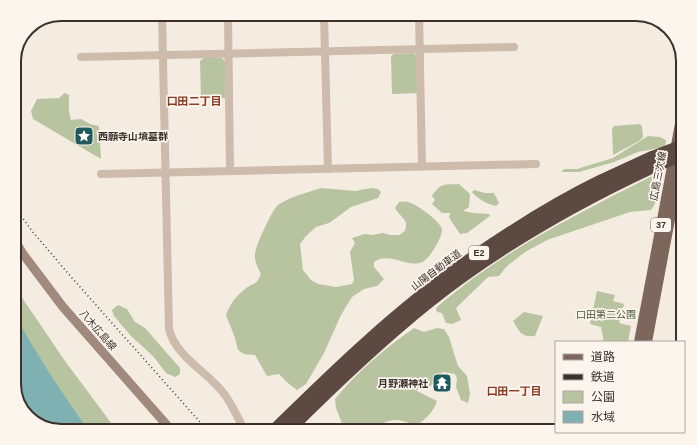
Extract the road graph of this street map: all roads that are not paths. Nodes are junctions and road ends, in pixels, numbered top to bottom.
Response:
1 (162, 21) edge
2 (228, 21) edge
3 (324, 21) edge
4 (419, 21) edge
5 (514, 47) dead end
6 (420, 49) junction
7 (325, 51) junction
8 (229, 53) junction
9 (163, 55) junction
10 (81, 57) dead end
11 (676, 145) edge
12 (676, 148) edge
13 (676, 157) edge
14 (652, 163) junction
15 (536, 164) dead end
16 (422, 166) junction
17 (328, 169) junction
18 (230, 171) junction
19 (165, 172) junction
20 (101, 174) dead end
21 (676, 186) edge
22 (21, 251) edge
23 (639, 341) edge
24 (647, 341) edge
25 (330, 382) junction
26 (166, 424) edge
27 (241, 424) edge
28 (281, 424) edge
29 (294, 424) edge

1 - 9 street
2 - 8 street
3 - 7 street
4 - 6 street
5 - 6 street
6 - 7 street
6 - 16 street
7 - 8 street
7 - 17 street
8 - 9 street
8 - 18 street
9 - 10 street
9 - 19 street
11 - 23 main road, 広島三次線 / 37
12 - 14 highway, 山陽自動車道 / E2, bridge
13 - 14 highway, 山陽自動車道 / E2, bridge
14 - 25 highway, 山陽自動車道 / E2
15 - 16 street
16 - 17 street
17 - 18 street
18 - 19 street
19 - 20 street
19 - 27 street
21 - 24 main road, 広島三次線 / 37
22 - 26 main road, 八木広島線
25 - 28 highway, 山陽自動車道 / E2
25 - 29 highway, 山陽自動車道 / E2

